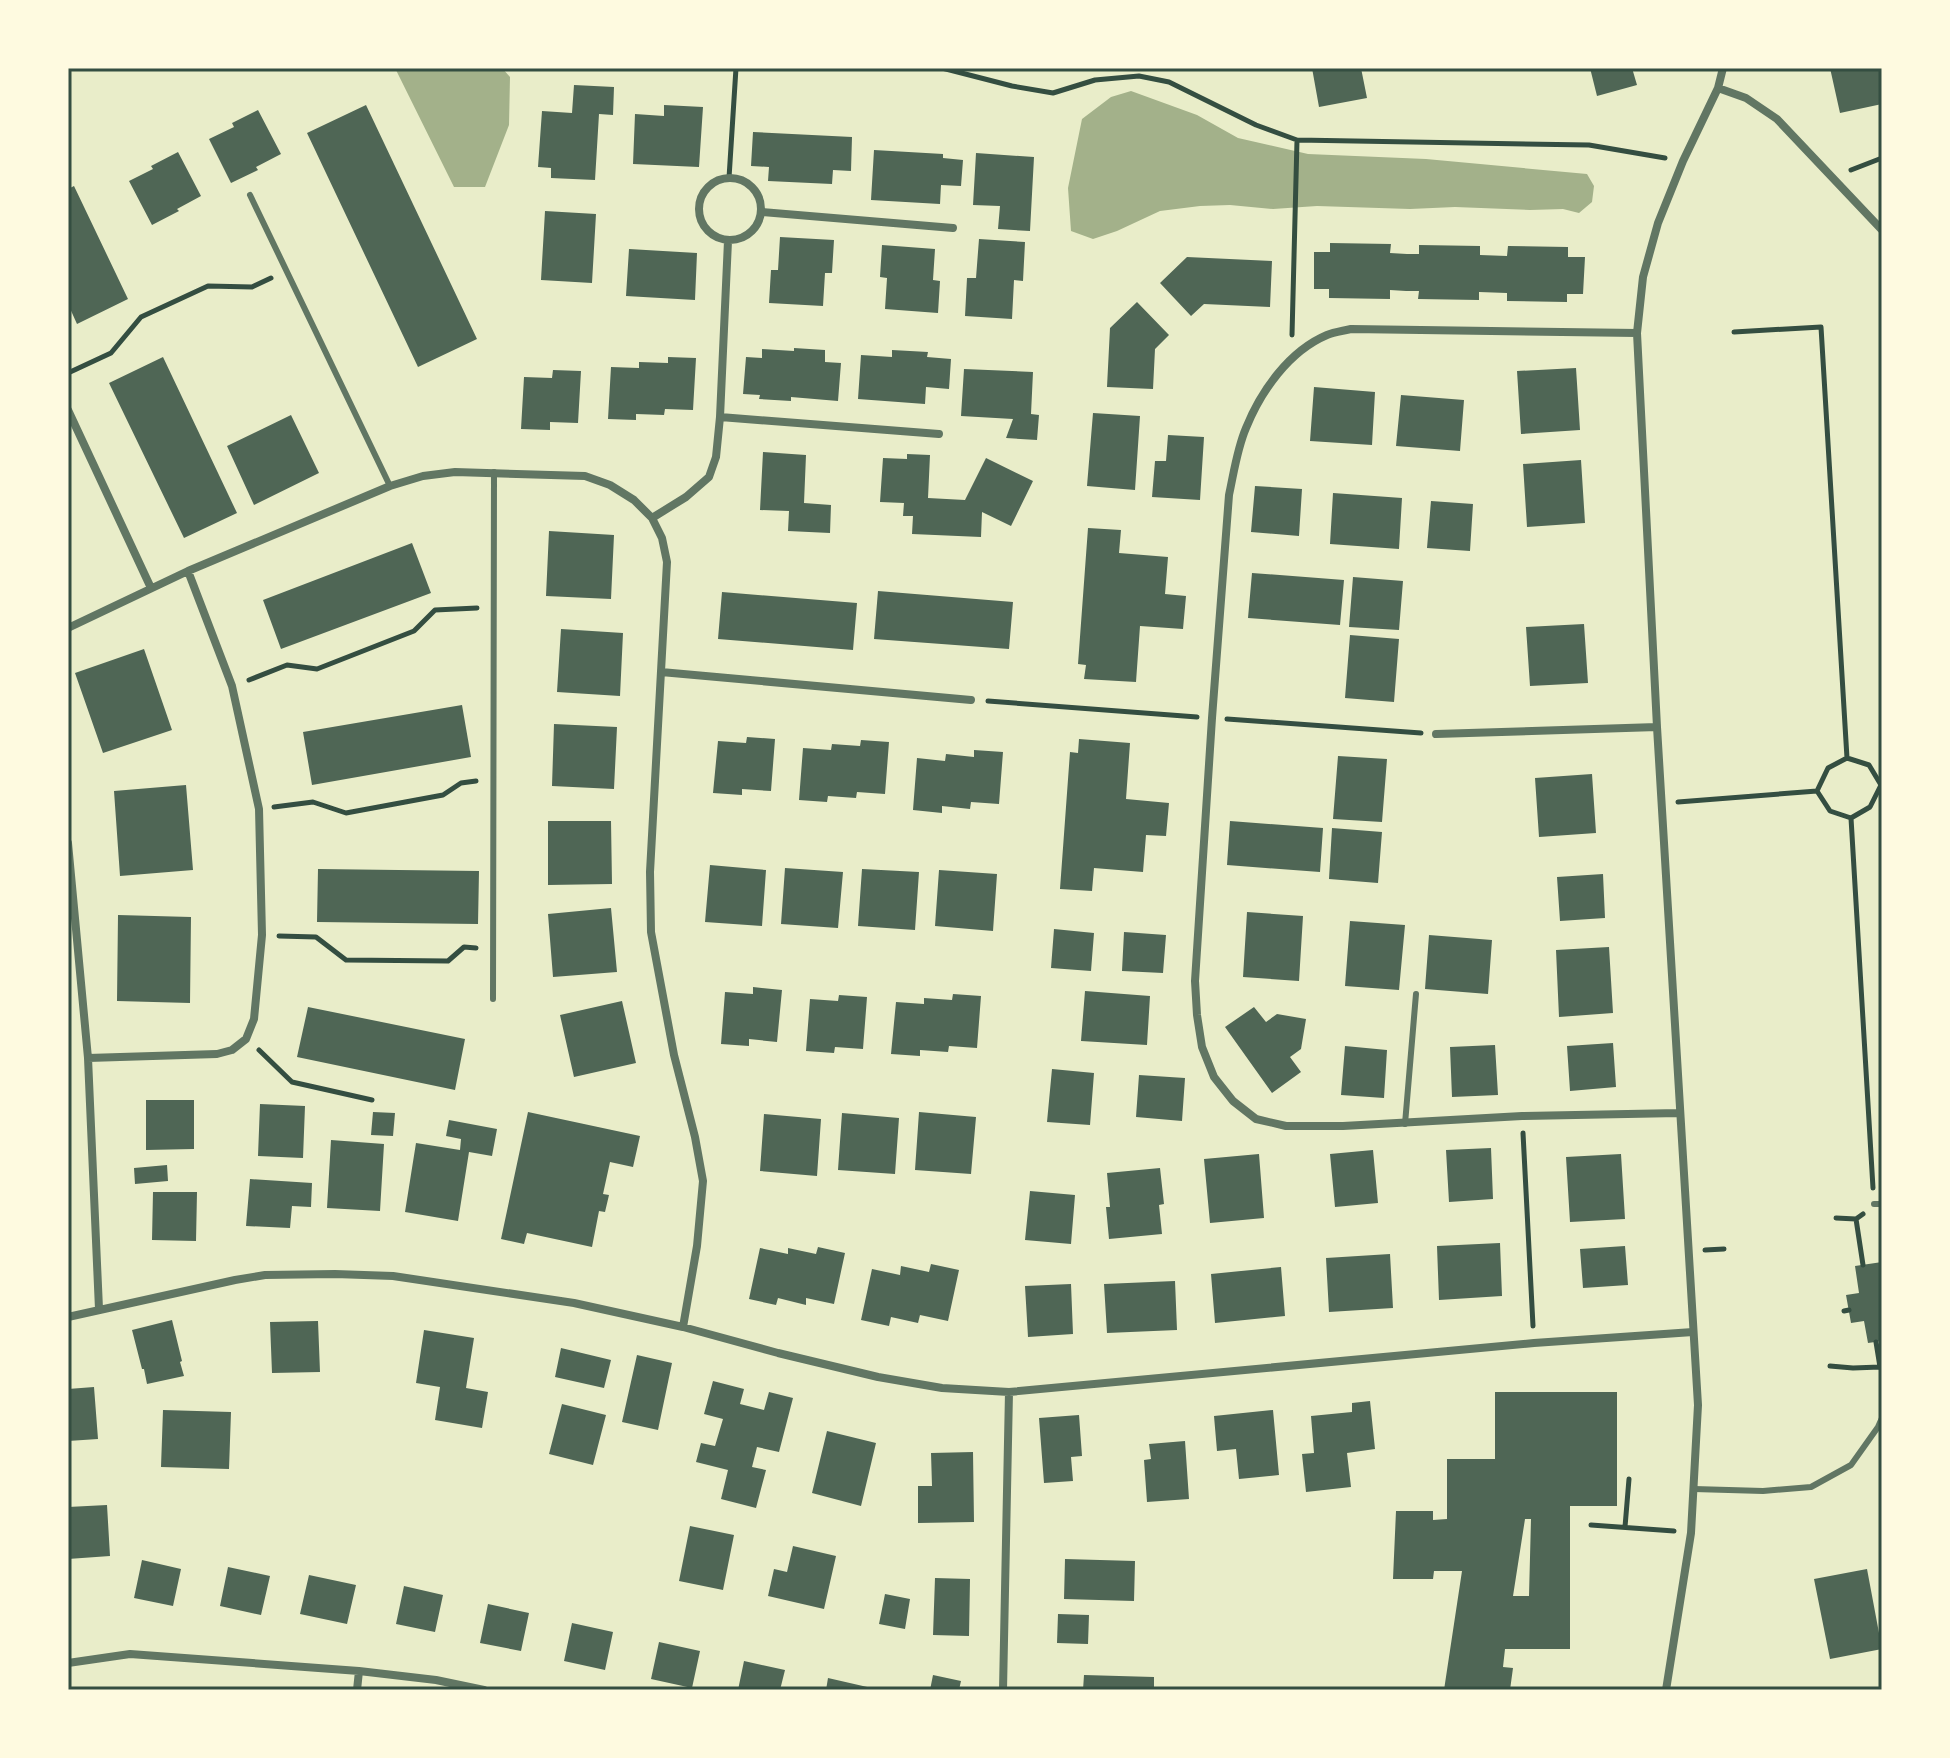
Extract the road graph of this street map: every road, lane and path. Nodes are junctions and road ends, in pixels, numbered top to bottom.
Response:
1 (736, 68) edge
2 (942, 68) edge
3 (1723, 68) edge
4 (1718, 88) junction
5 (1297, 140) junction
6 (1882, 158) edge
7 (1683, 161) junction
8 (729, 178) junction
9 (1832, 178) junction
10 (250, 195) dead end
11 (761, 212) junction
12 (953, 228) dead end
13 (1882, 230) edge
14 (728, 241) junction
15 (286, 271) junction
16 (1734, 332) dead end
17 (1637, 333) junction
18 (1291, 359) junction
19 (68, 373) edge
20 (68, 410) edge
21 (720, 417) junction
22 (939, 434) dead end
23 (494, 472) junction
24 (390, 486) junction
25 (652, 518) junction
26 (188, 571) junction
27 (151, 588) junction
28 (494, 607) junction
29 (68, 628) edge
30 (661, 672) junction
31 (232, 686) junction
32 (971, 700) dead end
33 (1657, 727) junction
34 (1436, 734) dead end
35 (1847, 758) junction
36 (493, 780) junction
37 (1817, 791) junction
38 (1661, 803) junction
39 (259, 809) junction
40 (1851, 818) junction
41 (68, 843) edge
42 (69, 858) edge
43 (262, 935) junction
44 (493, 948) junction
45 (1416, 994) dead end
46 (493, 999) dead end
47 (246, 1039) junction
48 (88, 1058) junction
49 (372, 1100) dead end
50 (1679, 1113) junction
51 (1522, 1116) junction
52 (1405, 1124) junction
53 (1872, 1177) dead end
54 (1874, 1204) dead end
55 (1882, 1204) edge
56 (1856, 1219) dead end
57 (1863, 1265) dead end
58 (99, 1309) junction
59 (68, 1317) edge
60 (683, 1327) junction
61 (1693, 1332) junction
62 (1876, 1342) dead end
63 (1534, 1343) junction
64 (1830, 1366) dead end
65 (1881, 1368) edge
66 (1009, 1392) junction
67 (1882, 1418) edge
68 (1629, 1479) dead end
69 (1694, 1489) junction
70 (1591, 1525) dead end
71 (1625, 1527) junction
72 (1691, 1533) junction
73 (68, 1663) edge
74 (359, 1671) junction
75 (357, 1690) edge
76 (484, 1690) edge
77 (1003, 1690) edge
78 (1666, 1690) edge

1 - 8 path
2 - 5 path
3 - 4 street
4 - 7 street
4 - 9 street
5 - 7 path
5 - 18 path
6 - 9 path
7 - 17 street
8 - 11 street
8 - 14 street
9 - 13 street
10 - 15 lane
11 - 12 street
11 - 14 street
14 - 21 street
15 - 19 path
15 - 24 lane
16 - 35 path
17 - 18 street
17 - 33 street
18 - 52 street
20 - 27 street
21 - 22 street
21 - 25 street
23 - 24 street
23 - 25 street
23 - 28 lane
24 - 26 street
25 - 30 street
26 - 27 street
26 - 31 street
27 - 29 street
28 - 31 path
28 - 36 lane
30 - 32 street
30 - 60 street
31 - 39 street
33 - 34 street
33 - 38 street
35 - 37 path
35 - 40 path
36 - 39 path
36 - 44 lane
37 - 38 path
37 - 40 path
38 - 50 street
39 - 43 street
40 - 53 path
41 - 42 street
42 - 48 street
43 - 44 path
43 - 47 street
44 - 46 lane
45 - 52 lane
47 - 48 street
47 - 49 path
48 - 58 street
50 - 51 street
50 - 61 street
51 - 52 street
51 - 63 path
54 - 55 lane
56 - 57 path
58 - 59 street
58 - 60 street
60 - 66 street
61 - 63 street
61 - 69 street
62 - 65 path
63 - 66 street
64 - 65 path
66 - 77 street
67 - 69 lane
68 - 71 path
69 - 72 street
70 - 71 path
71 - 72 path
72 - 78 street
73 - 74 street
74 - 75 street
74 - 76 street

